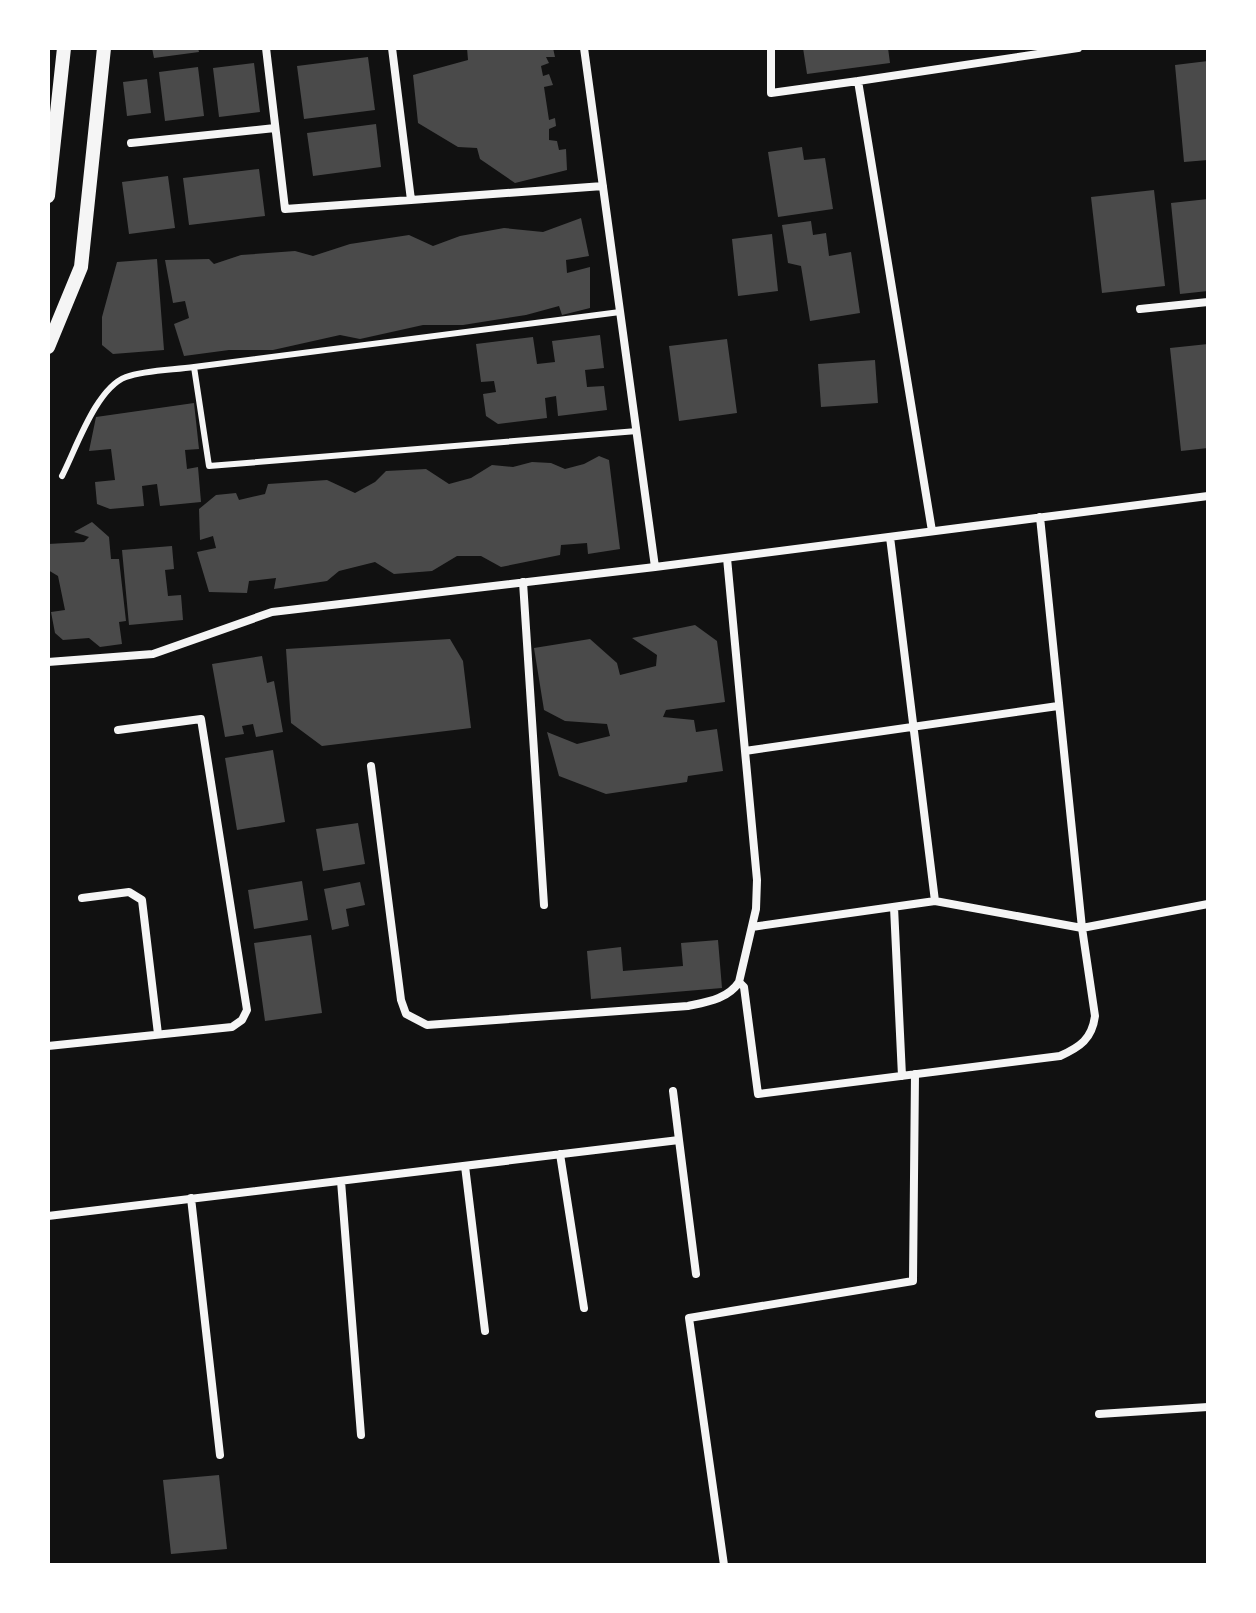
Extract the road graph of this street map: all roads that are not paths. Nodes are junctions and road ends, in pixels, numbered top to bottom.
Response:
1 (64, 48) edge
2 (104, 48) edge
3 (266, 48) edge
4 (392, 48) edge
5 (584, 48) edge
6 (771, 48) edge
7 (1078, 48) edge
8 (858, 81) junction
9 (275, 128) junction
10 (131, 143) dead end
11 (603, 186) junction
12 (48, 196) edge
13 (411, 200) junction
14 (1208, 302) edge
15 (1140, 309) dead end
16 (620, 312) junction
17 (48, 347) edge
18 (194, 367) junction
19 (637, 431) junction
20 (62, 476) dead end
21 (1208, 496) edge
22 (1040, 517) junction
23 (932, 531) junction
24 (890, 537) junction
25 (727, 558) junction
26 (655, 567) junction
27 (523, 582) junction
28 (48, 662) edge
29 (1058, 706) junction
30 (912, 727) junction
31 (118, 730) dead end
32 (745, 751) junction
33 (371, 766) dead end
34 (82, 898) dead end
35 (935, 901) junction
36 (1208, 904) edge
37 (544, 905) dead end
38 (894, 907) junction
39 (752, 927) junction
40 (1082, 928) junction
41 (739, 982) junction
42 (158, 1034) junction
43 (48, 1046) edge
44 (915, 1074) junction
45 (902, 1076) junction
46 (673, 1091) dead end
47 (679, 1140) junction
48 (560, 1154) junction
49 (465, 1166) junction
50 (341, 1181) junction
51 (191, 1198) junction
52 (48, 1216) edge
53 (696, 1274) dead end
54 (584, 1308) dead end
55 (485, 1331) dead end
56 (1208, 1407) edge
57 (1099, 1414) dead end
58 (361, 1435) dead end
59 (220, 1455) dead end
60 (724, 1565) edge

1 - 12 street
2 - 17 street
3 - 9 street
4 - 13 street
5 - 11 street
6 - 8 street
7 - 8 street
8 - 23 street
9 - 10 street
9 - 13 street
11 - 13 street
11 - 16 street
14 - 15 street
16 - 18 lane
16 - 19 street
18 - 19 lane
18 - 20 lane
19 - 26 street
21 - 22 street
22 - 23 street
22 - 29 street
23 - 24 street
24 - 25 street
24 - 30 street
25 - 26 street
25 - 32 street
26 - 27 street
27 - 28 street
27 - 37 street
29 - 30 street
29 - 40 street
30 - 32 street
30 - 35 street
31 - 42 street
32 - 39 street
33 - 41 street
34 - 42 street
35 - 38 street
35 - 40 street
36 - 40 street
38 - 39 street
38 - 45 street
39 - 41 street
40 - 44 street
41 - 45 street
42 - 43 street
44 - 45 street
44 - 60 street
46 - 47 street
47 - 48 street
47 - 53 street
48 - 49 street
48 - 54 street
49 - 50 street
49 - 55 street
50 - 51 street
50 - 58 street
51 - 52 street
51 - 59 street
56 - 57 street

